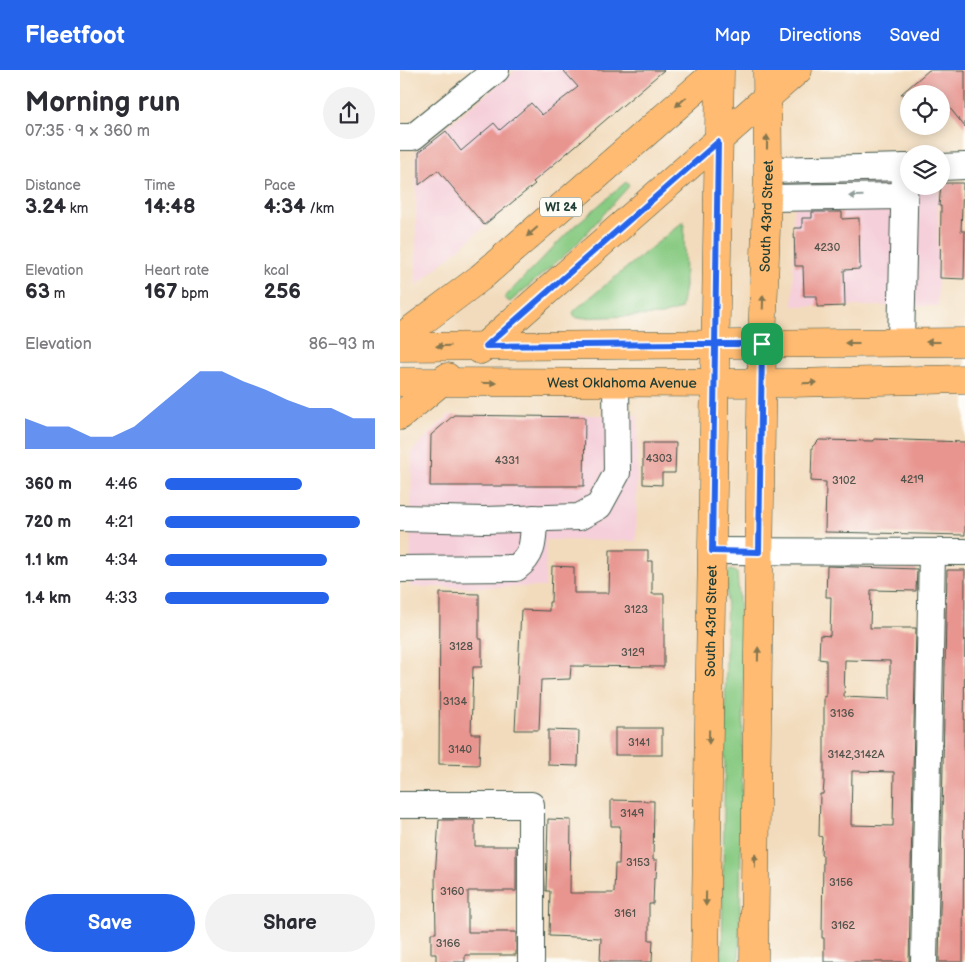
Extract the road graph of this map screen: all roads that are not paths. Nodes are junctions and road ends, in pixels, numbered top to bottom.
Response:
1 (496, 70) edge
2 (719, 70) edge
3 (767, 70) edge
4 (798, 70) edge
5 (767, 98) junction
6 (400, 137) edge
7 (718, 142) junction
8 (965, 166) edge
9 (900, 167) edge
10 (950, 167) edge
11 (768, 170) junction
12 (904, 196) joint
13 (766, 198) junction
14 (400, 338) edge
15 (965, 342) edge
16 (901, 343) junction
17 (715, 344) junction
18 (762, 344) junction
19 (486, 346) junction
20 (400, 347) edge
21 (965, 379) edge
22 (400, 382) edge
23 (440, 382) junction
24 (761, 382) junction
25 (616, 383) junction
26 (715, 383) junction
27 (400, 416) edge
28 (400, 518) edge
29 (534, 518) junction
30 (712, 551) junction
31 (759, 552) junction
32 (932, 552) junction
33 (965, 552) edge
34 (400, 569) edge
35 (400, 805) edge
36 (530, 962) edge
37 (705, 962) edge
38 (754, 962) edge
39 (924, 962) edge

1 - 6 lane
2 - 7 main road, South 43rd Street
2 -> 14 main road, WI 24
3 - 5 main road, South 43rd Street
4 - 5 main road
5 - 7 main road
11 -> 5 main road, South 43rd Street
7 - 17 main road, South 43rd Street
7 - 19 main road
8 - 10 lane
9 - 11 lane
11 - 13 main road, South 43rd Street
12 -> 13 lane
12 - 16 lane
18 -> 13 main road, South 43rd Street
15 -> 16 main road
16 -> 18 main road
17 - 18 main road
17 - 19 main road
17 - 26 main road, South 43rd Street
18 - 24 main road, South 43rd Street
19 -> 20 main road
19 - 23 main road
24 -> 21 main road, West Oklahoma Avenue
22 - 23 main road, West Oklahoma Avenue
23 -> 25 main road, West Oklahoma Avenue
23 - 27 main road
24 - 26 main road, West Oklahoma Avenue
24 - 31 main road, South 43rd Street
25 - 26 main road, West Oklahoma Avenue
25 - 29 lane
26 - 30 main road, South 43rd Street
28 - 29 lane
29 - 34 lane
30 - 31 lane
30 -> 37 main road, South 43rd Street
31 - 32 lane
38 -> 31 main road, South 43rd Street
32 - 33 lane
32 - 39 lane
35 - 36 lane

